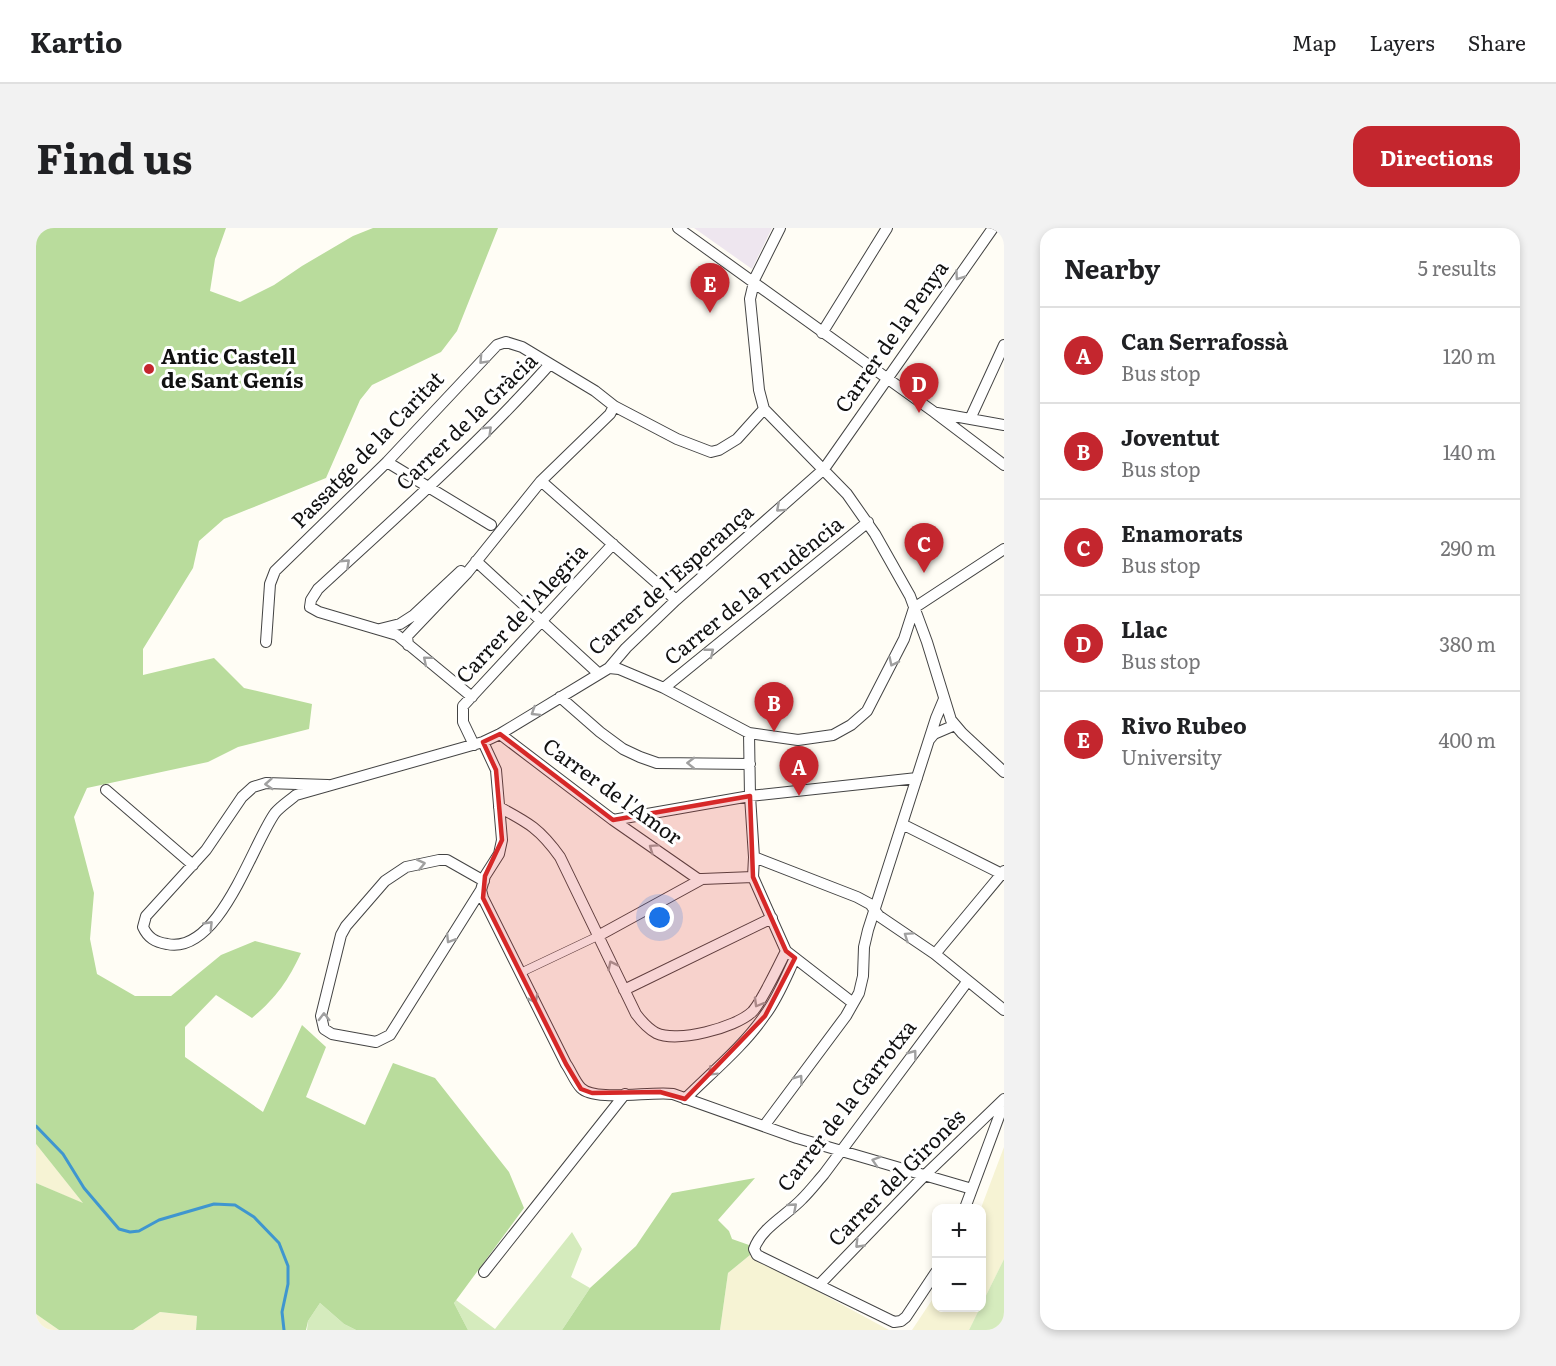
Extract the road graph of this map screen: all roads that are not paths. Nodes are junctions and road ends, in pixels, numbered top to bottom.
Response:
1 (678, 228) edge
2 (780, 228) edge
3 (887, 228) edge
4 (993, 228) edge
5 (754, 284) junction
6 (822, 333) junction
7 (1004, 345) edge
8 (550, 364) junction
9 (887, 379) junction
10 (614, 406) junction
11 (764, 409) junction
12 (934, 412) junction
13 (970, 419) junction
14 (1004, 425) edge
15 (387, 462) junction
16 (1004, 465) edge
17 (824, 469) junction
18 (541, 481) junction
19 (429, 488) junction
20 (868, 522) junction
21 (491, 525) dead end
22 (613, 544) junction
23 (1004, 549) edge
24 (476, 561) junction
25 (676, 600) junction
26 (914, 608) junction
27 (542, 621) junction
28 (380, 629) junction
29 (266, 642) dead end
30 (408, 645) junction
31 (609, 668) junction
32 (598, 673) junction
33 (664, 688) junction
34 (560, 696) junction
35 (472, 697) junction
36 (944, 699) junction
37 (955, 725) junction
38 (749, 733) junction
39 (500, 734) junction
40 (929, 741) junction
41 (479, 743) junction
42 (750, 764) junction
43 (1004, 772) edge
44 (917, 778) junction
45 (328, 785) junction
46 (106, 790) dead end
47 (750, 796) junction
48 (500, 807) junction
49 (613, 820) junction
50 (902, 824) junction
51 (754, 857) junction
52 (194, 864) junction
53 (1003, 873) edge
54 (753, 877) junction
55 (702, 879) junction
56 (482, 885) junction
57 (875, 910) junction
58 (772, 918) junction
59 (598, 936) junction
60 (935, 954) junction
61 (791, 955) junction
62 (520, 972) junction
63 (967, 982) junction
64 (624, 990) junction
65 (853, 1003) junction
66 (1004, 1010) edge
67 (625, 1094) junction
68 (685, 1098) junction
69 (1004, 1101) edge
70 (764, 1126) junction
71 (841, 1150) junction
72 (925, 1175) junction
73 (972, 1189) junction
74 (967, 1204) edge
75 (484, 1272) dead end
76 (932, 1278) edge
77 (819, 1285) junction

1 - 5 street
2 - 5 street
3 - 6 street
4 -> 9 street, Carrer de la Penya
5 - 6 street
5 - 11 street
6 - 9 street
7 - 13 street
8 - 10 street, Carrer de la Gràcia
8 -> 15 street, Passatge de la Caritat
19 -> 8 street, Carrer de la Gràcia
9 - 12 street
9 - 17 street, Carrer de la Penya
10 - 11 street, Carrer de la Gràcia
10 - 18 street
11 - 17 street
12 - 13 street
12 - 16 street
13 - 14 street
15 - 19 street
15 - 29 street, Passatge de la Caritat
17 - 20 street
17 -> 25 street, Carrer de l'Esperança
18 - 22 street
18 - 24 street
19 - 21 street
28 -> 19 street, Carrer de la Gràcia
20 - 26 street
33 -> 20 street, Carrer de la Prudència
22 - 25 street
22 - 27 street, Carrer de l'Alegria
23 - 26 street
24 - 27 street
24 - 28 street
24 - 30 street
25 - 31 street, Carrer de l'Esperança
26 - 36 street
26 -> 38 street
27 - 32 street
27 - 35 street, Carrer de l'Alegria
28 - 30 street
35 -> 30 street
31 - 32 street, Carrer de l'Esperança
31 - 33 street
32 - 34 street, Carrer de l'Esperança
33 - 38 street
34 -> 39 street, Carrer de l'Esperança
42 -> 34 street
35 - 41 street, Carrer de l'Alegria
36 - 37 street
36 - 40 street
37 - 40 street
37 - 43 street
38 - 42 street
39 - 41 street, Carrer de l'Esperança
39 - 49 street, Carrer de l'Amor
40 - 44 street
41 - 45 street, Carrer de l'Esperança
41 - 48 street
42 - 47 street
44 - 47 street
44 - 50 street
45 -> 52 street
52 -> 45 street, Carrer de l'Esperança
46 - 52 street
47 - 49 street
47 - 51 street
48 - 56 street
48 - 59 street
55 -> 49 street, Carrer de l'Amor
50 - 53 street
50 - 57 street
51 - 54 street
51 - 57 street
53 - 60 street
54 - 55 street
54 - 58 street
55 - 59 street
56 -> 56 street
56 - 62 street
60 -> 57 street
57 - 65 street
58 - 61 street
58 - 64 street
59 - 62 street
64 -> 59 street
60 - 63 street
61 -> 64 street
61 - 65 street
61 -> 68 street
62 -> 67 street
63 - 66 street
71 -> 63 street, Carrer de la Garrotxa
70 -> 65 street
67 - 68 street
67 - 75 street
68 - 70 street
69 - 72 street, Carrer del Gironès
69 - 73 street
70 - 71 street
72 -> 71 street
77 -> 71 street, Carrer de la Garrotxa
72 - 73 street
72 -> 77 street, Carrer del Gironès
73 - 74 street
76 - 77 street

